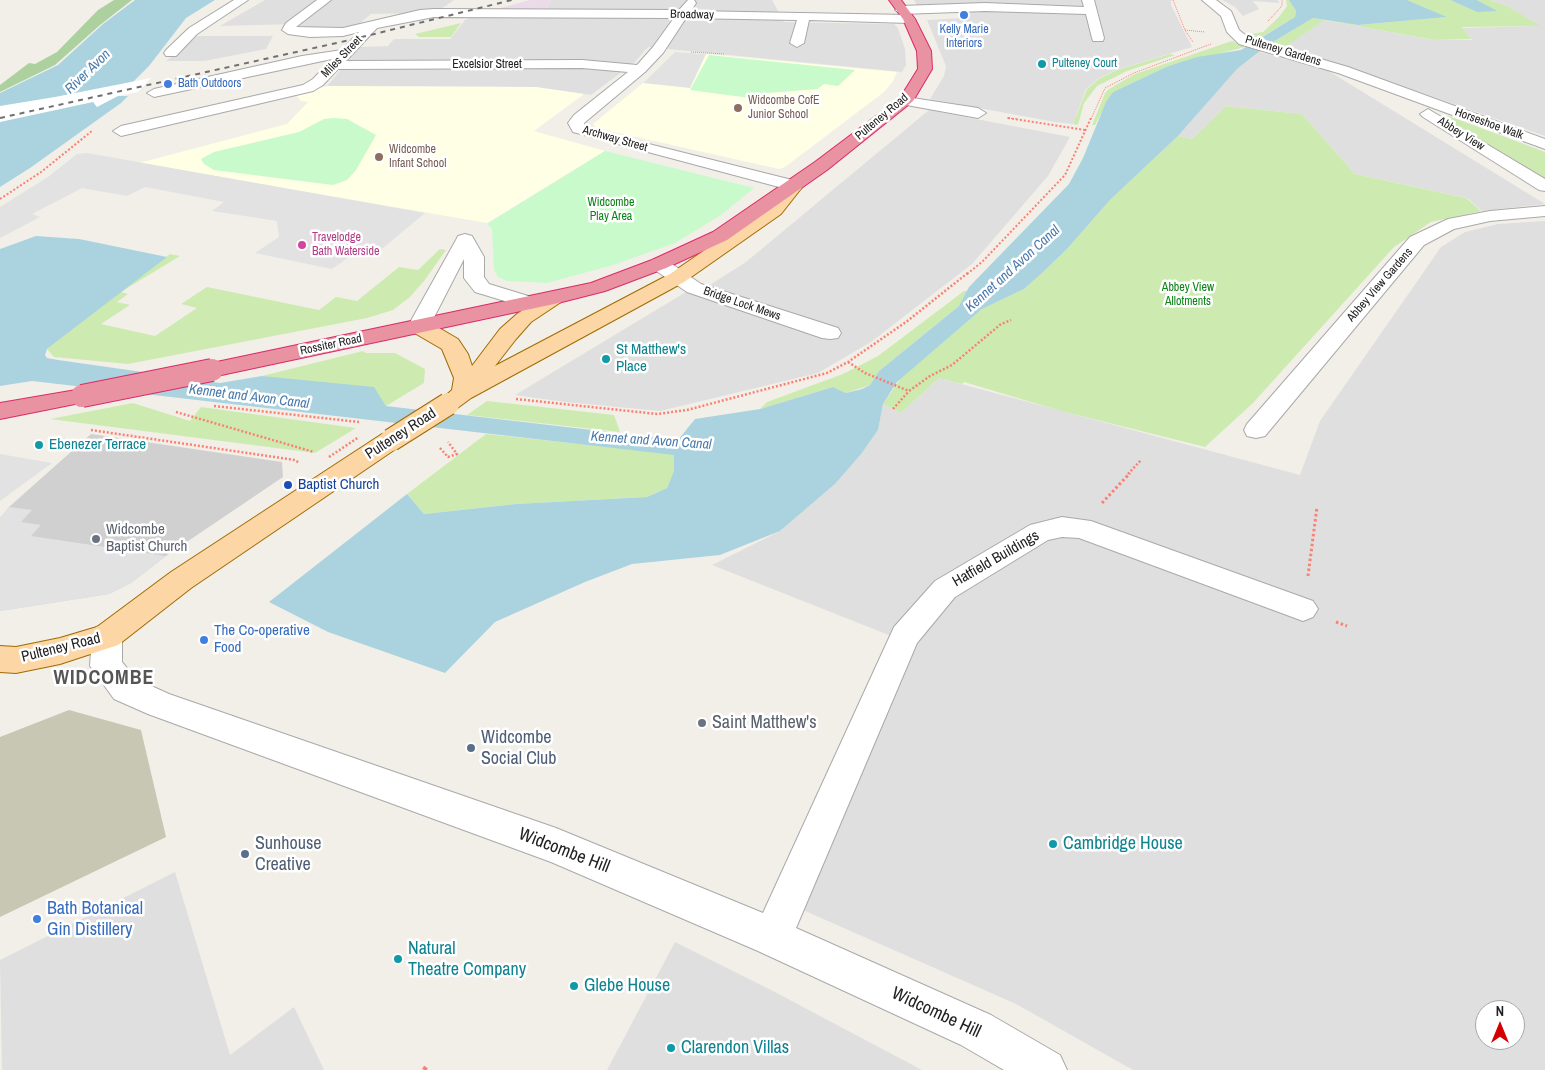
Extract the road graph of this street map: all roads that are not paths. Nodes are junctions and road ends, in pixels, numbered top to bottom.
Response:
1 (242, 0) edge
2 (325, 0) edge
3 (458, 0) edge
4 (692, 0) edge
5 (1208, 0) edge
6 (1089, 6) edge
7 (390, 7) dead end
8 (902, 9) edge
9 (434, 14) junction
10 (476, 14) junction
11 (683, 14) junction
12 (804, 17) junction
13 (374, 24) junction
14 (424, 26) dead end
15 (193, 30) junction
16 (219, 30) dead end
17 (380, 38) dead end
18 (1098, 38) dead end
19 (797, 43) dead end
20 (350, 48) junction
21 (171, 53) dead end
22 (333, 65) junction
23 (640, 69) junction
24 (1376, 82) junction
25 (154, 93) dead end
26 (906, 101) junction
27 (978, 113) road end
28 (121, 131) dead end
29 (1545, 144) edge
30 (794, 186) junction
31 (1545, 186) edge
32 (1545, 211) edge
33 (659, 264) junction
34 (677, 278) junction
35 (554, 298) junction
36 (531, 303) junction
37 (419, 326) junction
38 (830, 333) dead end
39 (456, 398) junction
40 (0, 411) edge
41 (1256, 430) dead end
42 (1303, 609) road end
43 (107, 636) junction
44 (0, 659) edge
45 (772, 937) junction
46 (1045, 1070) edge

1 - 15 street
2 - 13 street, Broadway
3 - 9 street
4 - 11 street, Archway Street
5 - 24 street, Pulteney Gardens
6 - 8 street, Broadway
6 - 18 street
7 - 13 street, Miles Street
8 - 12 street, Broadway
8 - 26 highway, Pulteney Road
9 - 10 street, Broadway
9 - 13 street, Broadway
10 - 11 street, Broadway
10 - 14 street, Broadway
11 - 12 street, Broadway
11 - 23 street, Archway Street
12 - 19 street
13 - 20 street, Miles Street
15 - 16 street
15 - 21 street
17 - 20 street
20 - 22 street, Miles Street
20 - 25 street
22 - 23 street, Excelsior Street
22 - 28 street, Miles Street
23 - 30 street, Archway Street
24 - 29 street, Horseshoe Walk
24 - 31 street, Abbey View
26 - 27 street
26 - 30 highway, Pulteney Road
30 - 33 highway, Pulteney Road
30 - 34 main road, Pulteney Road
32 - 41 street, Abbey View Gardens
33 - 34 street, Bridge Lock Mews
33 - 35 highway, Rossiter Road
34 - 38 street, Bridge Lock Mews
34 - 39 main road, Pulteney Road
35 - 36 highway, Rossiter Road
35 - 39 main road
36 - 37 highway, Rossiter Road
36 - 37 street
37 - 39 main road
37 - 40 highway, Rossiter Road, bridge
39 - 43 main road, Pulteney Road, bridge
42 - 45 street, Hatfield Buildings
43 - 44 main road, Pulteney Road
43 - 45 street, Widcombe Hill
45 - 46 street, Widcombe Hill

